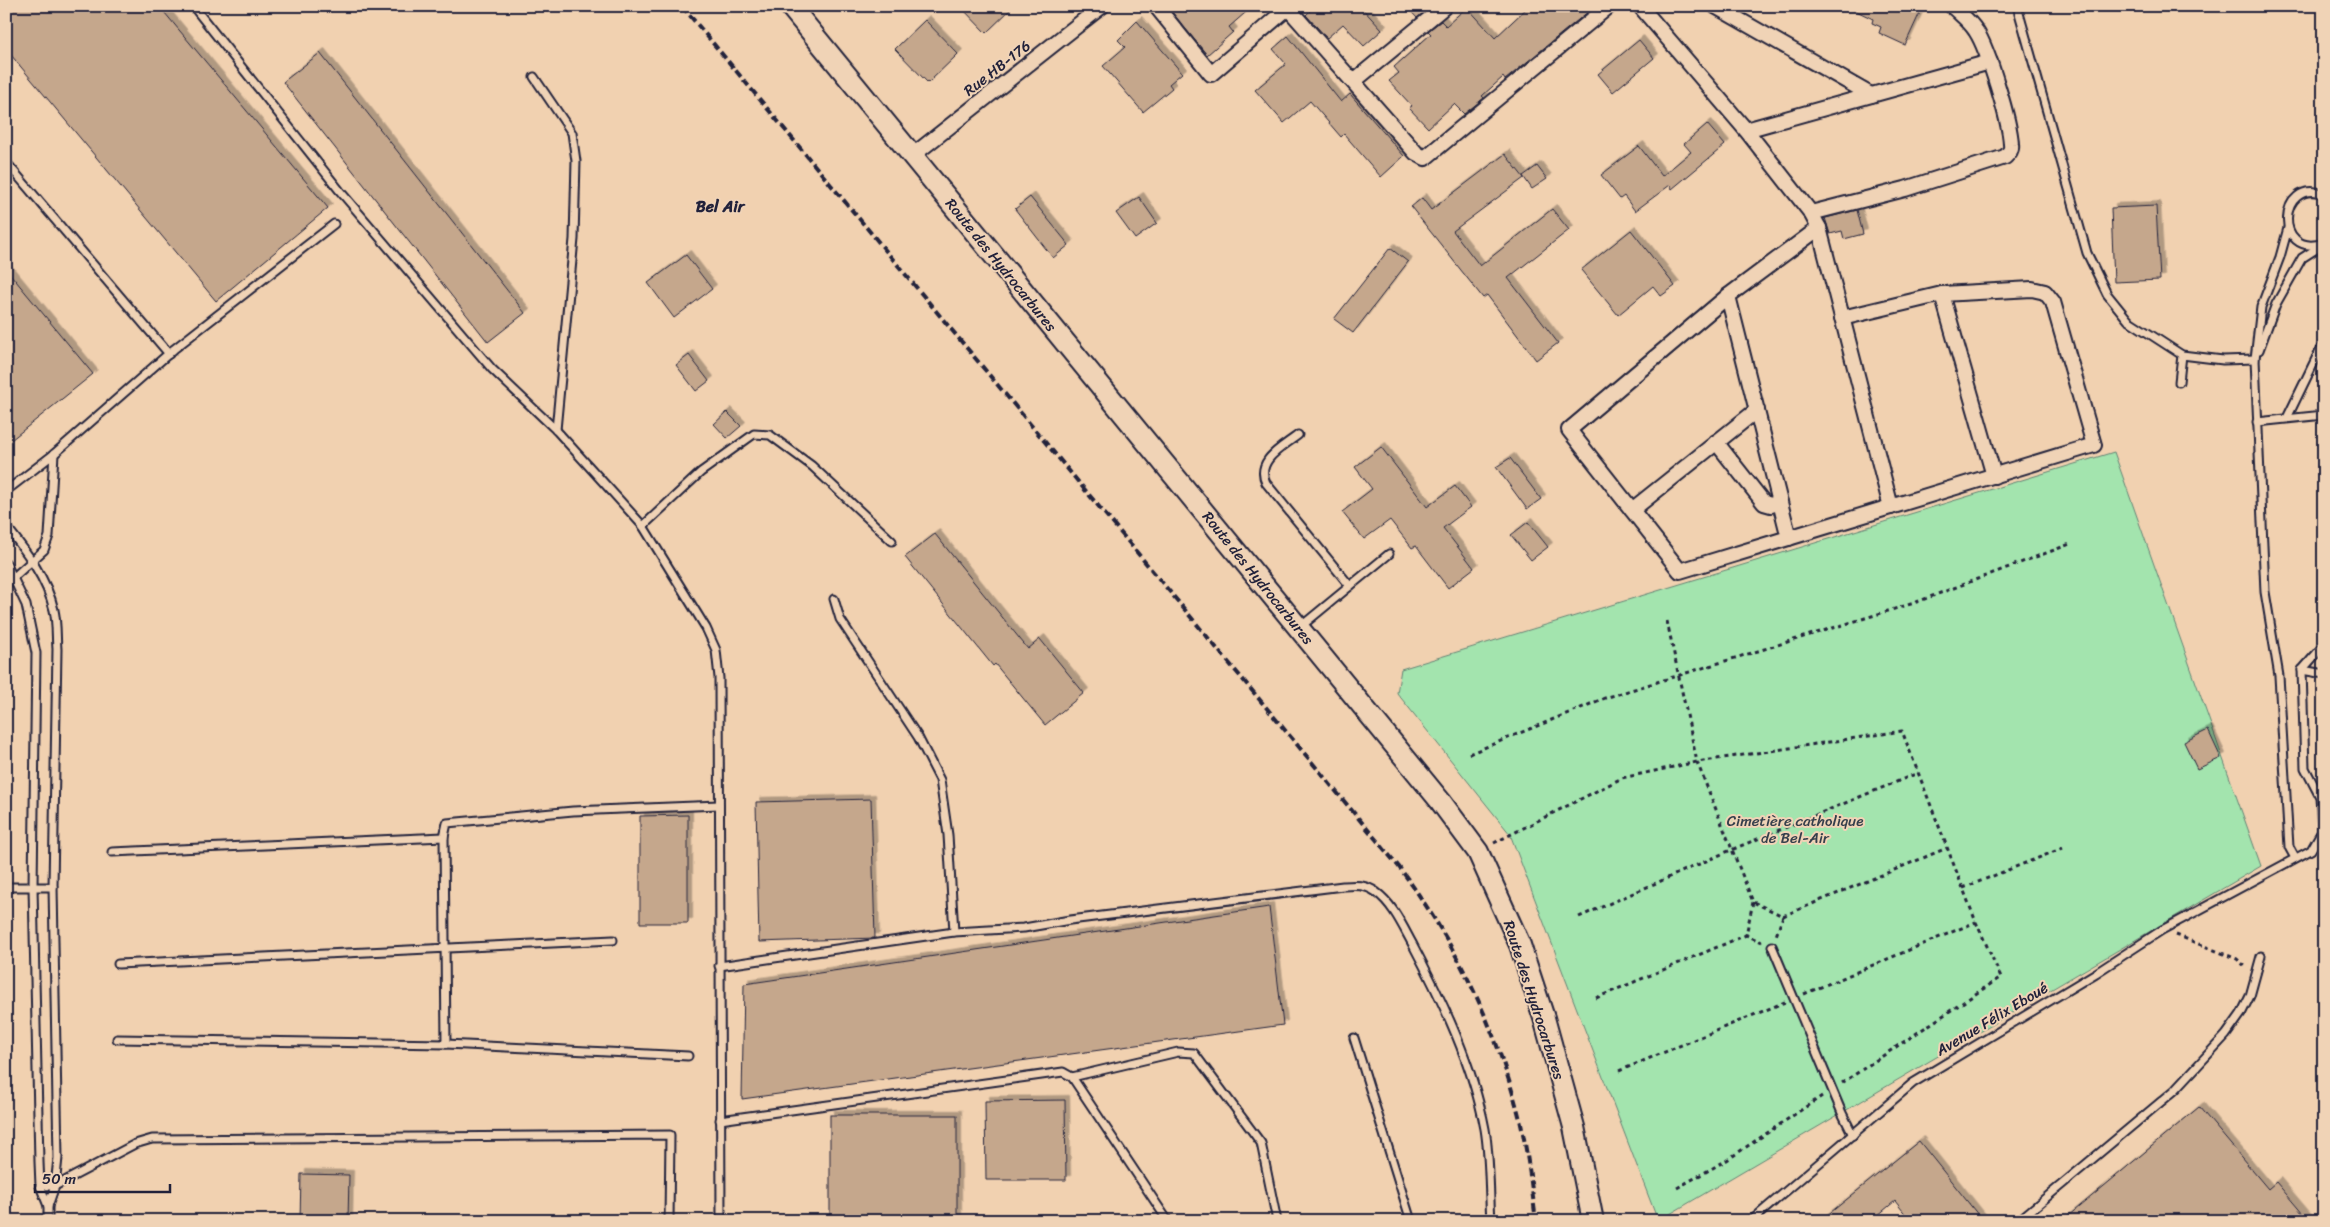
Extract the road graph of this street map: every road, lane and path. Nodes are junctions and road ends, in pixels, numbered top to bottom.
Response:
1 (193, 6) edge
2 (790, 6) edge
3 (1102, 6) edge
4 (1156, 6) edge
5 (1445, 6) edge
6 (1609, 6) edge
7 (1640, 6) edge
8 (1715, 6) edge
9 (1952, 6) edge
10 (2017, 6) edge
11 (1289, 7) edge
12 (1990, 62) junction
13 (534, 76) dead end
14 (1354, 81) junction
15 (1871, 95) junction
16 (1746, 130) junction
17 (912, 156) junction
18 (6, 162) edge
19 (2324, 194) edge
20 (1811, 213) junction
21 (334, 224) dead end
22 (1819, 228) junction
23 (2288, 228) junction
24 (2324, 243) edge
25 (1942, 294) junction
26 (1728, 296) junction
27 (1842, 318) junction
28 (2324, 342) edge
29 (169, 354) junction
30 (2182, 354) junction
31 (2255, 359) junction
32 (2180, 382) dead end
33 (1757, 410) junction
34 (2324, 415) edge
35 (2287, 418) junction
36 (2257, 422) junction
37 (556, 430) junction
38 (1298, 435) dead end
39 (1716, 442) junction
40 (54, 454) junction
41 (1994, 476) junction
42 (6, 491) edge
43 (1780, 502) junction
44 (1891, 507) junction
45 (1632, 510) junction
46 (6, 526) edge
47 (643, 526) junction
48 (1789, 538) junction
49 (892, 540) dead end
50 (2070, 544) dead end
51 (1389, 554) dead end
52 (33, 562) junction
53 (6, 563) edge
54 (14, 577) junction
55 (6, 584) edge
56 (1350, 586) junction
57 (834, 599) dead end
58 (1667, 620) dead end
59 (1299, 628) junction
60 (2324, 645) edge
61 (2302, 670) junction
62 (2324, 674) edge
63 (1678, 676) junction
64 (1469, 754) dead end
65 (1697, 762) junction
66 (1918, 773) junction
67 (719, 805) junction
68 (444, 836) junction
69 (1947, 848) junction
70 (2063, 848) dead end
71 (1731, 850) junction
72 (112, 852) dead end
73 (1478, 852) junction
74 (2296, 858) junction
75 (6, 887) edge
76 (33, 887) junction
77 (53, 887) junction
78 (1962, 888) junction
79 (1754, 902) junction
80 (1783, 916) junction
81 (1579, 917) dead end
82 (2162, 930) junction
83 (954, 932) junction
84 (1746, 935) junction
85 (613, 940) dead end
86 (1772, 946) junction
87 (444, 948) junction
88 (2261, 956) dead end
89 (118, 964) dead end
90 (720, 966) junction
91 (2257, 978) junction
92 (1596, 998) dead end
93 (1354, 1038) dead end
94 (117, 1039) dead end
95 (446, 1044) junction
96 (688, 1056) dead end
97 (1072, 1077) junction
98 (1832, 1090) junction
99 (720, 1120) junction
100 (1853, 1135) junction
101 (40, 1186) junction
102 (55, 1186) junction
103 (1677, 1188) dead end
104 (48, 1206) junction
105 (48, 1221) edge
106 (669, 1221) edge
107 (721, 1221) edge
108 (1168, 1221) edge
109 (1277, 1221) edge
110 (1411, 1221) edge
111 (1491, 1221) edge
112 (1593, 1221) edge
113 (1751, 1221) edge
114 (2018, 1221) edge

1 - 37 lane
2 - 17 street, Route des Hydrocarbures
3 - 17 street, Rue HB-176
4 - 11 street
5 - 14 street
6 - 14 street
7 - 16 street
8 - 15 street
9 - 12 street
10 - 30 lane
11 - 14 street
12 - 15 street
12 - 20 street
13 - 37 lane
15 - 16 street
16 - 20 street
17 - 59 street, Route des Hydrocarbures
18 - 29 lane
19 - 23 lane
20 - 22 street
21 - 29 lane
22 - 26 street
22 - 27 street
23 - 24 lane
23 - 31 lane
24 - 31 lane
25 - 27 street
25 - 41 street
25 - 41 street
26 - 33 street
26 - 45 street
27 - 44 street
28 - 35 lane
29 - 40 lane
30 - 31 lane
30 - 32 lane
31 - 36 lane
33 - 39 street
33 - 43 street
34 - 35 lane
35 - 36 lane
36 - 74 lane
37 - 47 lane
38 - 56 lane
39 - 43 street
39 - 45 street
40 - 42 lane
40 - 52 lane
41 - 44 street
43 - 48 street
44 - 48 street
45 - 48 street
46 - 52 lane
47 - 49 lane
47 - 67 lane
50 - 63 path
51 - 56 lane
52 - 54 lane
52 - 77 lane
53 - 54 lane
54 - 55 lane
54 - 76 lane
56 - 59 lane
57 - 83 lane
58 - 63 path
59 - 73 street, Route des Hydrocarbures
60 - 61 lane
61 - 62 lane
61 - 74 lane, Avenue Félix Eboué
63 - 64 path
63 - 65 path
65 - 66 path
65 - 71 path
65 - 73 path
66 - 69 path
66 - 71 path
67 - 68 lane
67 - 90 lane
68 - 72 lane
68 - 87 lane
69 - 78 path
69 - 80 path
70 - 78 path
71 - 79 path
71 - 81 path
73 - 112 street, Route des Hydrocarbures
74 - 82 lane, Avenue Félix Eboué
75 - 76 lane
76 - 77 lane
76 - 101 lane
77 - 102 lane
78 - 98 path
79 - 80 path
79 - 84 path
80 - 86 path
82 - 91 path
82 - 100 lane, Avenue Félix Eboué
83 - 90 lane
83 - 111 lane
84 - 86 path
84 - 92 path
85 - 87 lane
86 - 98 lane
87 - 89 lane
87 - 95 lane
88 - 91 lane
90 - 99 lane
91 - 114 lane
93 - 110 lane
94 - 95 lane
95 - 96 lane
97 - 99 lane
97 - 108 lane
97 - 109 lane
98 - 100 lane
98 - 103 path
99 - 107 lane
100 - 113 lane, Avenue Félix Eboué
101 - 102 lane
101 - 104 lane
102 - 104 lane
102 - 106 lane
104 - 105 lane

